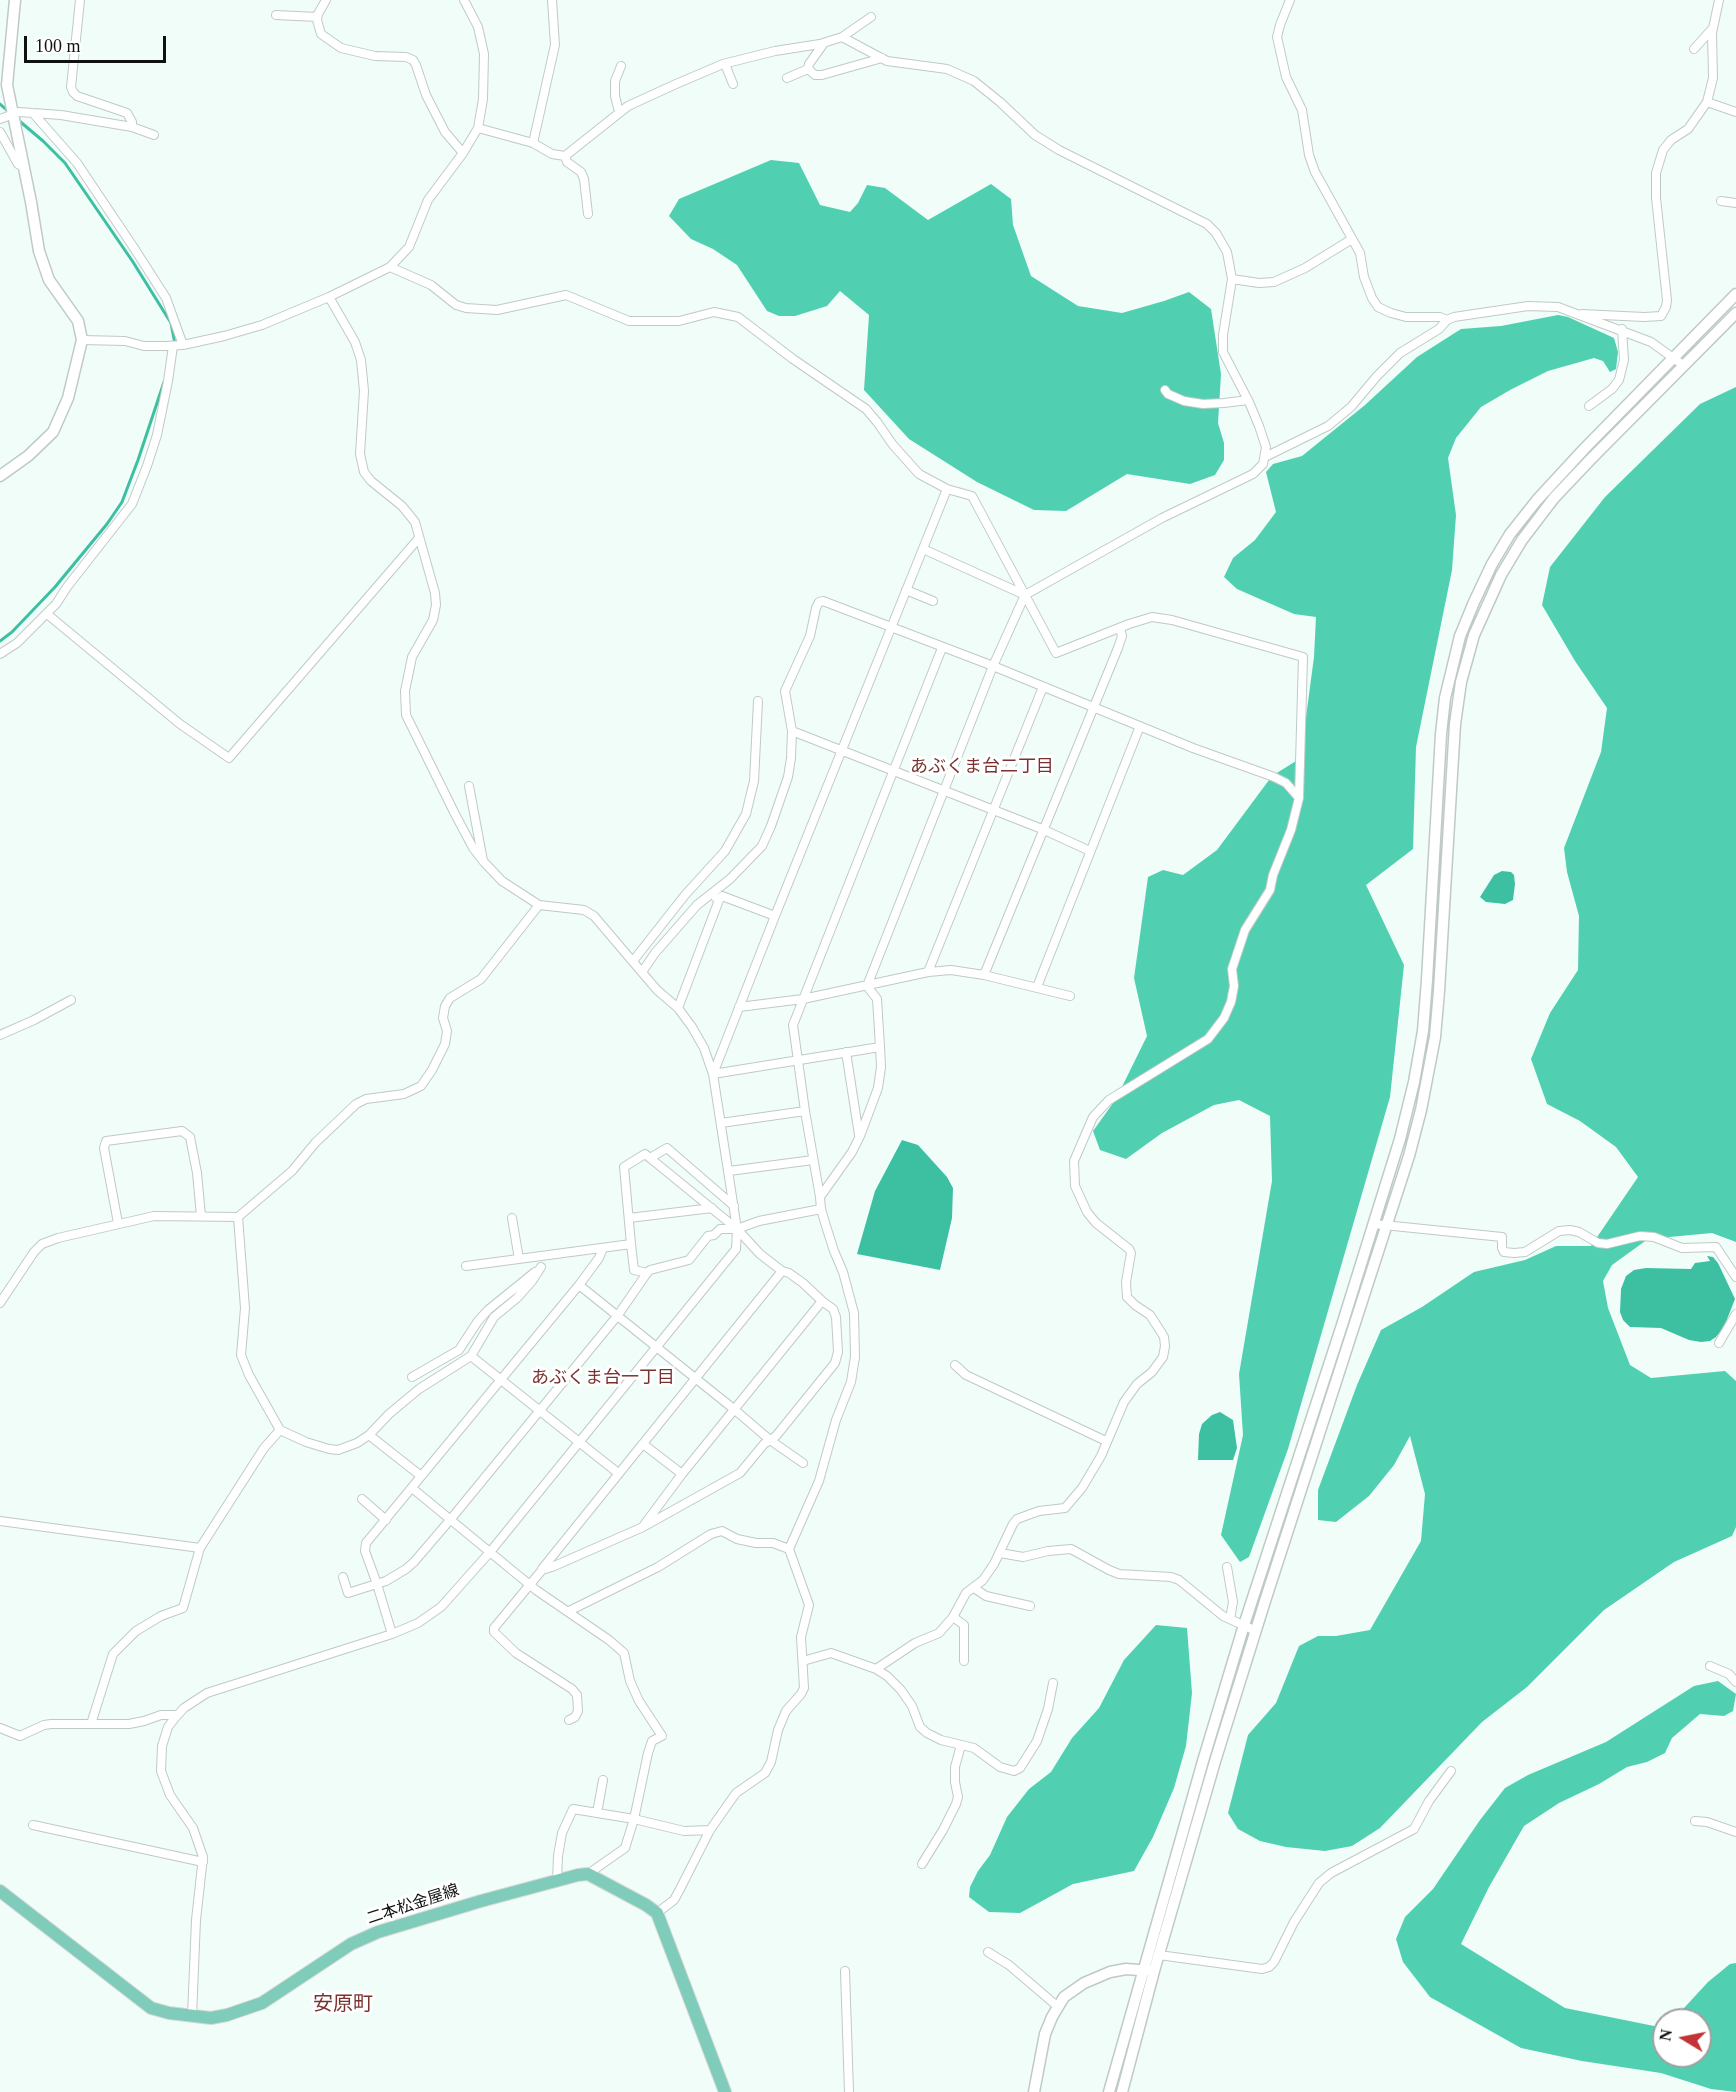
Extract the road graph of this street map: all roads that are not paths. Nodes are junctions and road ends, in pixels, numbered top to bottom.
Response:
1 (15, 0) edge
2 (80, 0) edge
3 (326, 0) edge
4 (464, 0) edge
5 (552, 0) edge
6 (1290, 0) edge
7 (1719, 0) edge
8 (276, 15) dead end
9 (317, 17) junction
10 (871, 17) dead end
11 (1713, 28) junction
12 (842, 38) junction
13 (824, 43) junction
14 (1694, 49) dead end
15 (882, 58) junction
16 (725, 64) junction
17 (621, 66) dead end
18 (808, 69) junction
19 (787, 78) dead end
20 (733, 84) dead end
21 (5, 96) edge
22 (1707, 102) junction
23 (622, 111) junction
24 (1736, 112) edge
25 (33, 113) junction
26 (12, 114) junction
27 (0, 119) edge
28 (132, 127) junction
29 (478, 128) junction
30 (0, 132) edge
31 (154, 135) dead end
32 (533, 143) junction
33 (464, 153) junction
34 (565, 156) junction
35 (23, 167) junction
36 (1721, 201) dead end
37 (1736, 203) edge
38 (588, 214) dead end
39 (1352, 238) junction
40 (390, 267) junction
41 (1233, 279) junction
42 (1736, 294) edge
43 (329, 297) junction
44 (1736, 313) edge
45 (1579, 315) junction
46 (1447, 320) junction
47 (1622, 329) junction
48 (82, 340) junction
49 (183, 345) junction
50 (173, 346) junction
51 (1674, 358) junction
52 (1683, 365) junction
53 (1165, 390) dead end
54 (1248, 400) junction
55 (1589, 406) dead end
56 (1265, 457) junction
57 (0, 476) edge
58 (947, 489) junction
59 (419, 538) junction
60 (923, 549) junction
61 (906, 590) junction
62 (1024, 595) junction
63 (933, 601) dead end
64 (47, 614) junction
65 (891, 627) junction
66 (1120, 628) junction
67 (942, 648) junction
68 (0, 654) edge
69 (993, 666) junction
70 (1043, 687) junction
71 (758, 701) dead end
72 (1093, 707) junction
73 (1140, 726) junction
74 (792, 731) junction
75 (841, 751) junction
76 (894, 772) junction
77 (469, 786) dead end
78 (943, 791) junction
79 (1299, 798) junction
80 (993, 810) junction
81 (1042, 829) junction
82 (1090, 851) junction
83 (484, 862) junction
84 (711, 894) junction
85 (719, 900) junction
86 (539, 905) junction
87 (775, 916) junction
88 (633, 961) junction
89 (642, 972) junction
90 (928, 972) junction
91 (984, 975) junction
92 (867, 986) junction
93 (1037, 987) junction
94 (1070, 996) dead end
95 (803, 999) junction
96 (71, 1000) dead end
97 (739, 1007) junction
98 (678, 1008) junction
99 (0, 1035) edge
100 (880, 1047) junction
101 (846, 1052) junction
102 (797, 1060) junction
103 (713, 1074) junction
104 (804, 1111) junction
105 (721, 1123) junction
106 (860, 1136) junction
107 (650, 1158) junction
108 (813, 1160) junction
109 (729, 1171) junction
110 (820, 1197) junction
111 (734, 1206) junction
112 (712, 1209) junction
113 (821, 1209) junction
114 (201, 1216) junction
115 (238, 1217) junction
116 (512, 1218) dead end
117 (629, 1218) junction
118 (118, 1223) junction
119 (1374, 1224) junction
120 (1387, 1225) junction
121 (738, 1229) junction
122 (631, 1244) junction
123 (603, 1248) junction
124 (519, 1259) junction
125 (466, 1266) dead end
126 (782, 1271) junction
127 (648, 1273) junction
128 (1736, 1277) edge
129 (579, 1285) junction
130 (822, 1300) junction
131 (0, 1303) edge
132 (1736, 1314) edge
133 (618, 1315) junction
134 (1719, 1343) dead end
135 (656, 1348) junction
136 (471, 1356) junction
137 (955, 1365) dead end
138 (412, 1377) dead end
139 (501, 1378) junction
140 (696, 1379) junction
141 (539, 1410) junction
142 (735, 1410) junction
143 (280, 1430) junction
144 (369, 1435) junction
145 (770, 1440) junction
146 (1106, 1441) junction
147 (579, 1442) junction
148 (643, 1444) junction
149 (803, 1463) dead end
150 (618, 1473) junction
151 (682, 1474) junction
152 (421, 1476) junction
153 (412, 1488) junction
154 (362, 1499) dead end
155 (386, 1520) junction
156 (450, 1520) junction
157 (0, 1521) edge
158 (643, 1527) junction
159 (200, 1548) junction
160 (789, 1549) junction
161 (490, 1552) junction
162 (1000, 1553) junction
163 (1227, 1567) dead end
164 (542, 1570) junction
165 (343, 1577) dead end
166 (377, 1584) junction
167 (530, 1584) junction
168 (974, 1588) junction
169 (1030, 1606) dead end
170 (569, 1611) junction
171 (953, 1617) junction
172 (1230, 1619) junction
173 (1244, 1625) junction
174 (1256, 1631) junction
175 (392, 1634) junction
176 (803, 1661) junction
177 (964, 1661) dead end
178 (1710, 1666) dead end
179 (876, 1669) junction
180 (1736, 1682) edge
181 (1053, 1683) dead end
182 (177, 1715) junction
183 (569, 1720) dead end
184 (91, 1724) junction
185 (0, 1728) edge
186 (961, 1745) junction
187 (1451, 1771) dead end
188 (603, 1780) dead end
189 (597, 1813) junction
190 (634, 1819) junction
191 (1695, 1821) dead end
192 (33, 1826) dead end
193 (710, 1830) junction
194 (1736, 1832) edge
195 (203, 1862) junction
196 (922, 1864) dead end
197 (588, 1874) junction
198 (557, 1880) junction
199 (0, 1891) edge
200 (657, 1913) junction
201 (988, 1952) dead end
202 (1159, 1955) junction
203 (845, 1971) dead end
204 (1149, 1971) junction
205 (1058, 2006) junction
206 (192, 2016) junction
207 (725, 2092) edge
208 (849, 2092) edge
209 (1034, 2092) edge
210 (1109, 2092) edge
211 (1122, 2092) edge

1 - 21 street
2 - 28 street
3 - 9 street
4 - 29 street
5 - 32 street
6 - 39 street
7 - 11 street
8 - 9 street
9 - 33 street
10 - 12 street
11 - 14 street
11 - 22 street
12 - 13 street
12 - 15 street
13 - 16 street
13 - 18 street
15 - 18 street
15 - 41 street
16 - 20 street
16 - 23 street
17 - 23 street
18 - 19 street
21 - 26 street
22 - 24 street
22 - 45 street
23 - 34 street
25 - 26 street
25 - 28 street
25 - 49 street
26 - 27 street
26 - 35 street
28 - 31 street
29 - 32 street
29 - 33 street
30 - 35 street
32 - 34 street
33 - 40 street
34 - 38 street
35 - 48 street
36 - 37 street
39 - 41 street
39 - 46 street
40 - 43 street
40 - 58 street
41 - 54 street
42 - 51 street
43 - 49 street
43 - 59 street
44 - 52 street
45 - 46 street
45 - 47 street
46 - 56 street
47 - 51 street
47 - 55 street
48 - 50 street
48 - 57 street
49 - 50 street
50 - 64 street
51 - 52 street
51 - 119 street
52 - 120 street
53 - 54 street
54 - 56 street
56 - 62 street
58 - 60 street
58 - 62 street
59 - 64 street
59 - 83 street
60 - 61 street
60 - 62 street
61 - 63 street
61 - 65 street
62 - 66 street
62 - 69 street
64 - 68 street
65 - 67 street
65 - 74 street
65 - 75 street
66 - 72 street
66 - 79 street
67 - 69 street
67 - 76 street
69 - 70 street
69 - 78 street
70 - 72 street
70 - 80 street
71 - 88 street
72 - 73 street
72 - 81 street
73 - 79 street
73 - 82 street
74 - 75 street
74 - 84 street
75 - 76 street
75 - 87 street
76 - 78 street
76 - 95 street
77 - 83 street
78 - 80 street
78 - 92 street
79 - 146 street
80 - 81 street
80 - 90 street
81 - 82 street
81 - 91 street
82 - 93 street
83 - 86 street
84 - 85 street
84 - 89 street
85 - 87 street
85 - 98 street
86 - 88 street
86 - 115 street
87 - 97 street
88 - 89 street
89 - 98 street
90 - 91 street
90 - 92 street
91 - 93 street
92 - 95 street
92 - 100 street
93 - 94 street
95 - 97 street
95 - 102 street
96 - 99 street
97 - 103 street
98 - 103 street
100 - 101 street
100 - 106 street
101 - 102 street
101 - 106 street
102 - 103 street
102 - 104 street
103 - 105 street
104 - 105 street
104 - 108 street
105 - 109 street
106 - 110 street
107 - 111 street
107 - 112 street
107 - 117 street
108 - 109 street
108 - 110 street
109 - 111 street
110 - 113 street
111 - 121 street
112 - 117 street
112 - 121 street
113 - 121 street
113 - 160 street
114 - 115 street
114 - 118 street
114 - 118 street
115 - 143 street
116 - 124 street
117 - 122 street
118 - 131 street
119 - 120 street
119 - 173 street
120 - 128 street
120 - 174 street
121 - 126 street
121 - 127 street
121 - 135 street
122 - 123 street
122 - 127 street
123 - 124 street
123 - 129 street
124 - 125 street
126 - 130 street
126 - 140 street
127 - 133 street
129 - 133 street
129 - 139 street
130 - 142 street
130 - 145 street
132 - 134 street
133 - 135 street
133 - 141 street
135 - 140 street
135 - 147 street
136 - 138 street
136 - 139 street
136 - 144 street
137 - 146 street
139 - 141 street
139 - 152 street
140 - 142 street
140 - 148 street
141 - 147 street
141 - 156 street
142 - 145 street
142 - 151 street
143 - 144 street
143 - 159 street
144 - 152 street
145 - 149 street
145 - 158 street
146 - 162 street
147 - 150 street
147 - 161 street
148 - 150 street
148 - 151 street
150 - 164 street
151 - 158 street
152 - 153 street
153 - 155 street
153 - 156 street
154 - 155 street
155 - 166 street
156 - 161 street
156 - 166 street
157 - 159 street
158 - 164 street
159 - 184 street
160 - 170 street
160 - 176 street
161 - 167 street
161 - 175 street
162 - 168 street
162 - 172 street
163 - 172 street
164 - 167 street
165 - 166 street
166 - 175 street
167 - 170 street
167 - 183 street
168 - 169 street
168 - 171 street
170 - 190 street
171 - 177 street
171 - 179 street
172 - 173 street
173 - 174 street
173 - 204 street
174 - 202 street
175 - 182 street
176 - 179 street
176 - 193 street
178 - 180 street
179 - 186 street
181 - 186 street
182 - 184 street
182 - 195 street
184 - 185 street
186 - 196 street
187 - 202 street
188 - 189 street
189 - 190 street
189 - 198 street
190 - 193 street
190 - 197 street
191 - 194 street
192 - 195 street
193 - 200 street
195 - 206 street
197 - 198 main road, 二本松金屋線
197 - 200 main road
198 - 206 main road, 二本松金屋線
199 - 206 main road, 二本松金屋線
200 - 207 main road
201 - 205 street
202 - 204 street
203 - 208 street
204 - 205 street
204 - 210 street
204 - 211 street
205 - 209 street

